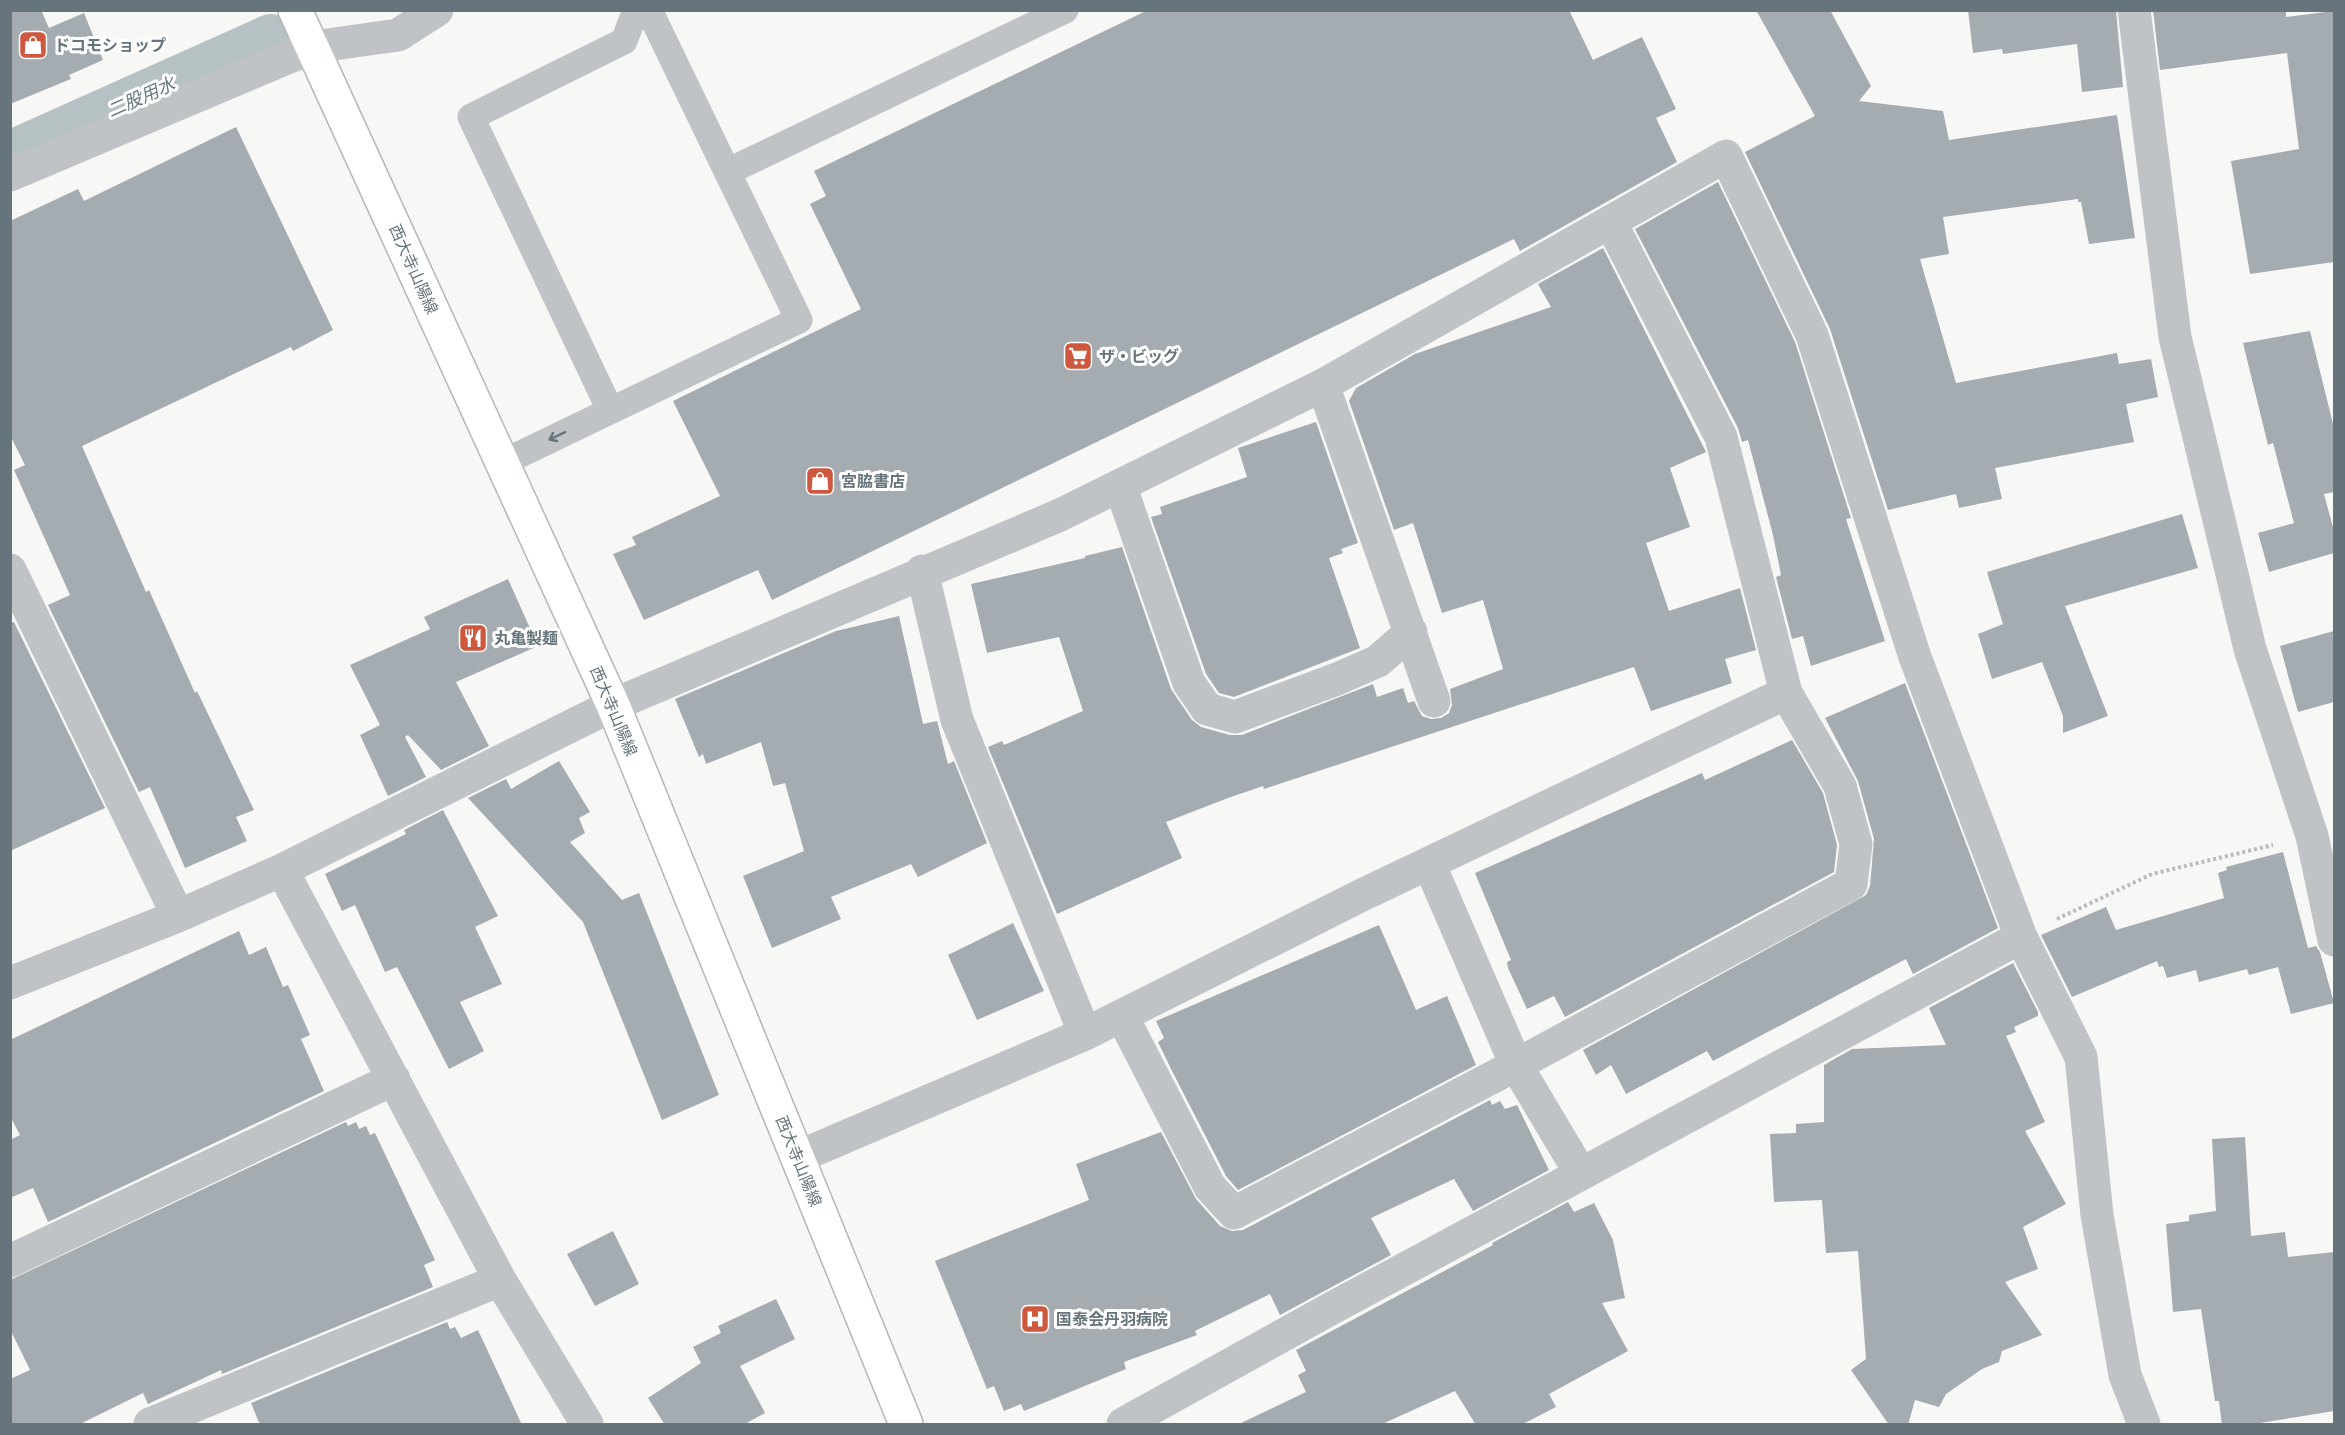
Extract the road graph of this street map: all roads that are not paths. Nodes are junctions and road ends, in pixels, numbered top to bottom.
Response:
1 (295, 10) edge
2 (437, 10) edge
3 (636, 10) edge
4 (649, 10) edge
5 (1065, 10) edge
6 (2134, 10) edge
7 (313, 47) junction
8 (727, 172) junction
9 (10, 175) edge
10 (1611, 223) junction
11 (1323, 385) junction
12 (610, 410) junction
13 (502, 463) junction
14 (1120, 485) junction
15 (10, 570) edge
16 (922, 572) junction
17 (1411, 632) junction
18 (1786, 693) junction
19 (1434, 700) dead end
20 (613, 705) junction
21 (1429, 863) junction
22 (282, 870) junction
23 (178, 916) junction
24 (2021, 937) junction
25 (2334, 940) edge
26 (10, 983) edge
27 (1122, 1016) junction
28 (1085, 1034) junction
29 (1516, 1065) junction
30 (394, 1080) junction
31 (798, 1157) junction
32 (1581, 1174) junction
33 (10, 1261) edge
34 (500, 1280) junction
35 (150, 1425) edge
36 (587, 1425) edge
37 (906, 1425) edge
38 (1123, 1425) edge
39 (2144, 1425) edge

1 - 7 main road, 西大寺山陽線
2 - 7 street
3 - 12 lane
4 - 8 lane
5 - 8 lane
6 - 25 street
7 - 9 street
7 - 13 main road, 西大寺山陽線
8 - 12 lane
10 - 11 street
10 - 18 street
10 - 24 street
11 - 14 street
11 - 17 street
12 -> 13 lane
13 - 20 main road, 西大寺山陽線
14 - 16 street
14 - 17 street
15 - 23 street
16 - 20 street
16 - 28 street
17 - 19 street
18 - 21 street
18 - 29 street
20 - 22 street
20 - 31 main road, 西大寺山陽線
21 - 27 street
21 - 29 street
22 - 23 street
22 - 30 street
23 - 26 street
24 - 32 street
24 - 39 street
27 - 28 street
27 - 29 street
28 - 31 street
29 - 32 street
30 - 33 street
30 - 34 street
31 - 37 main road, 西大寺山陽線
32 - 38 street
34 - 35 street
34 - 36 street

